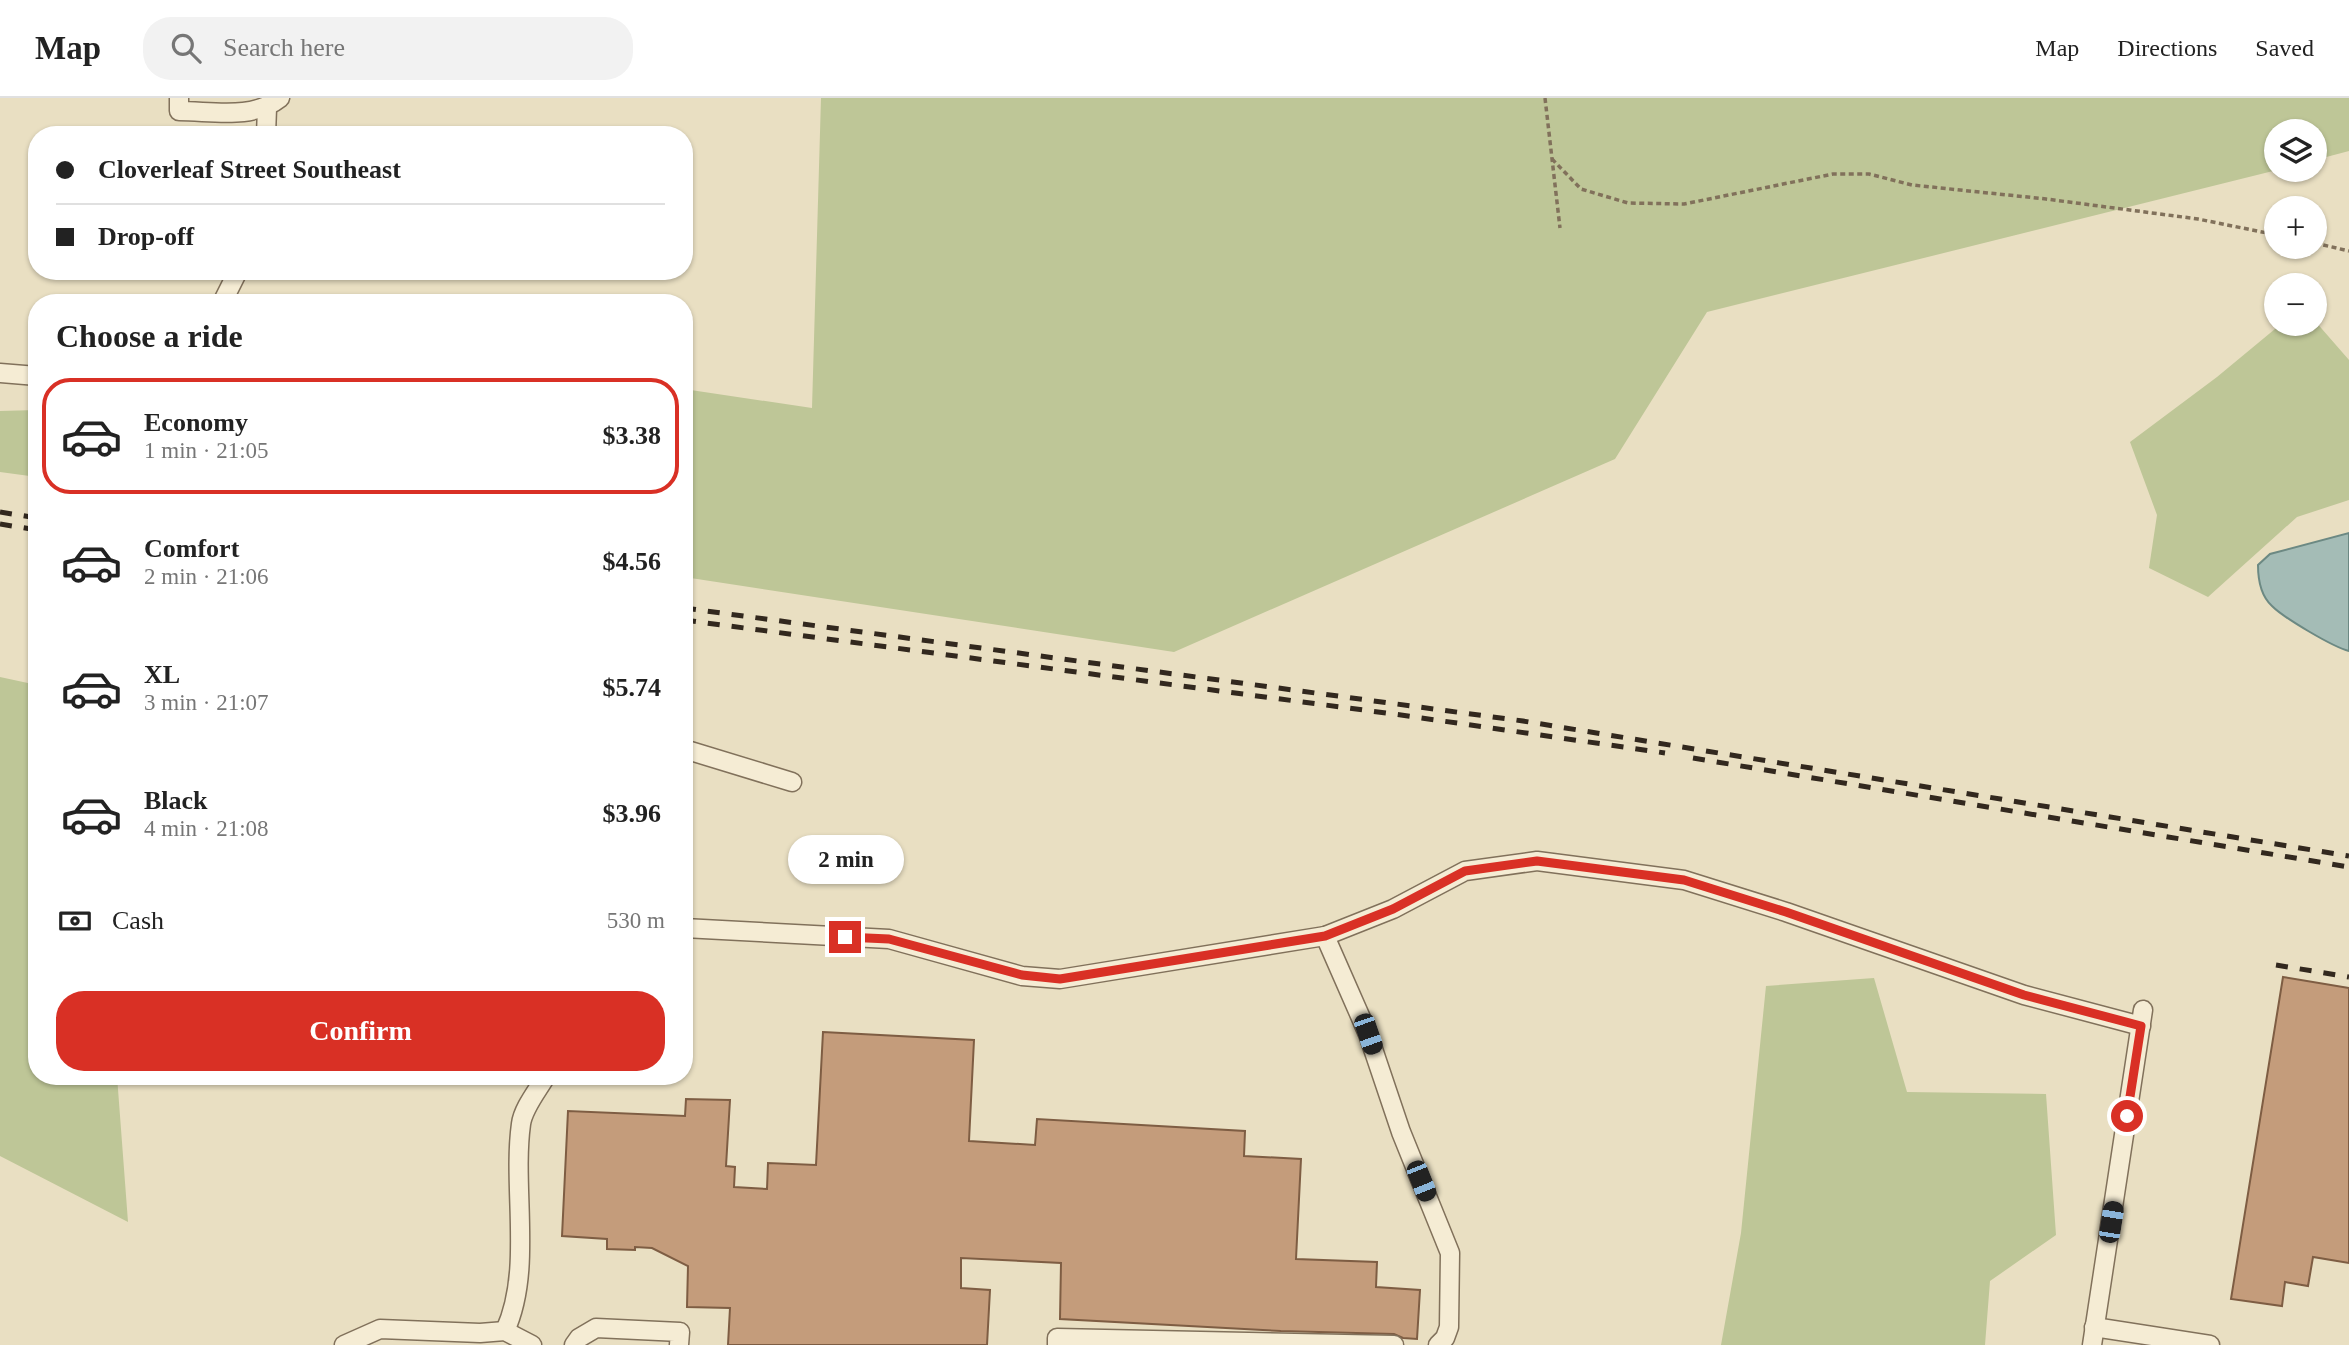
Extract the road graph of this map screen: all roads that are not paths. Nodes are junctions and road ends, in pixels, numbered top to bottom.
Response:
1 (179, 98) edge
2 (274, 103) edge
3 (268, 126) edge
4 (0, 373) edge
5 (28, 375) edge
6 (693, 753) edge
7 (792, 782) dead end
8 (693, 929) edge
9 (1325, 936) junction
10 (541, 1085) edge
11 (2094, 1327) junction
12 (505, 1331) junction
13 (374, 1338) edge
14 (344, 1345) edge
15 (532, 1345) edge
16 (575, 1345) edge
17 (679, 1345) edge
18 (1057, 1345) edge
19 (1394, 1345) edge
20 (1438, 1345) edge
21 (2092, 1345) edge
22 (2210, 1345) edge

1 - 2 street
2 - 3 street
4 - 5 street
6 - 7 street
8 - 9 street
9 - 11 street
9 - 20 street
10 - 12 street
11 - 21 street
11 - 22 street
12 - 13 street
12 - 15 street
13 - 14 street
16 - 17 street
18 - 19 street

